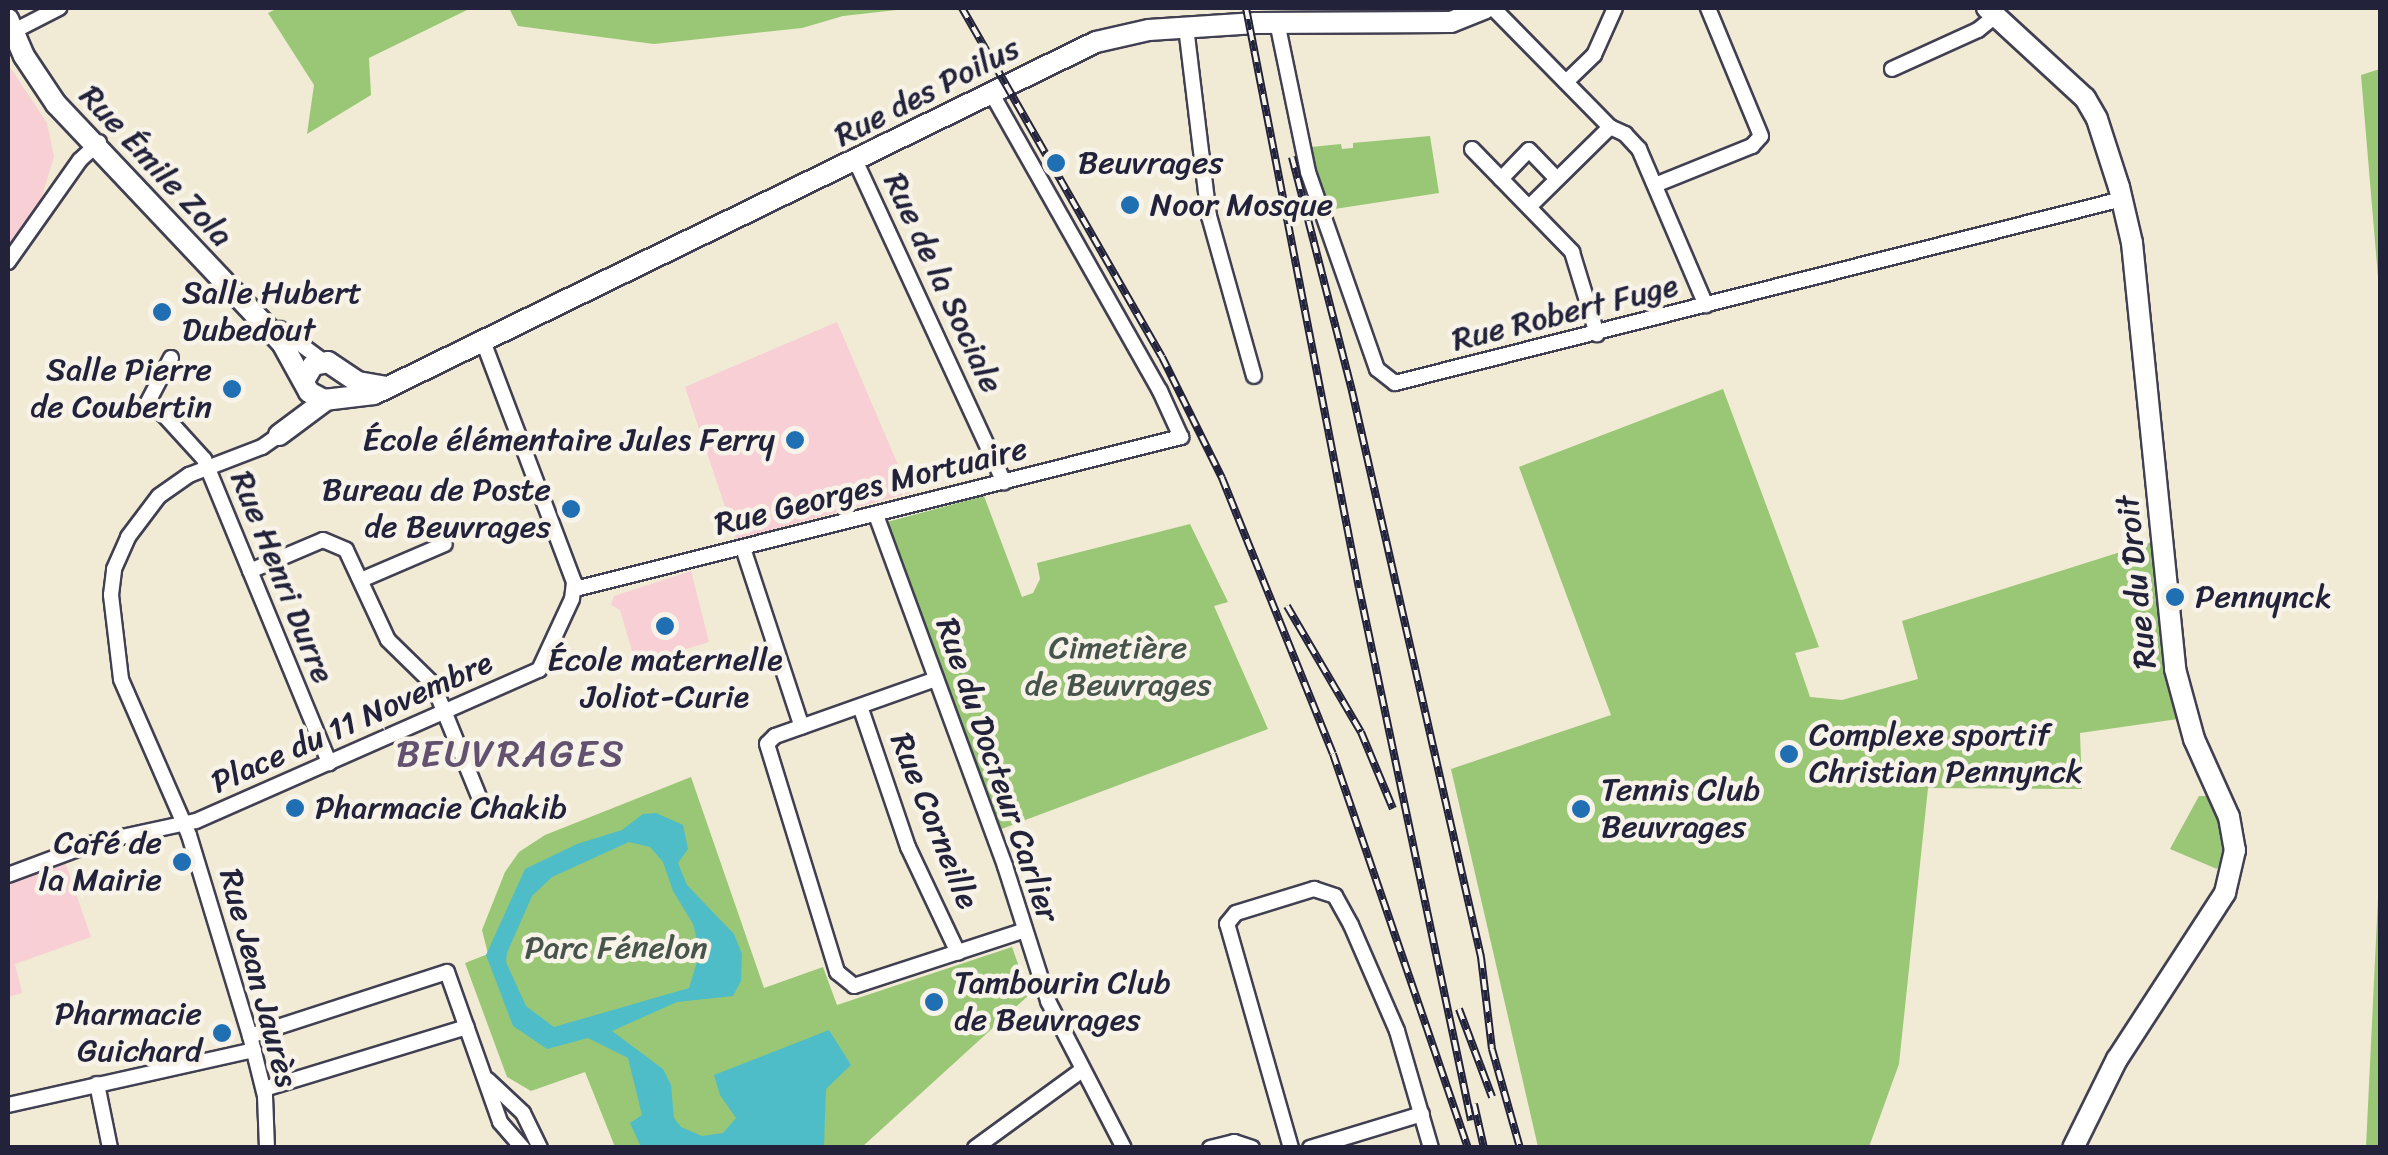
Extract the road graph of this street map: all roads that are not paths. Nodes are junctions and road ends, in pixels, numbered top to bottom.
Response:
1 (59, 8) edge
2 (1489, 8) edge
3 (1615, 8) edge
4 (1708, 8) edge
5 (1991, 12) edge
6 (1210, 17) edge
7 (1277, 22) junction
8 (11, 25) edge
9 (1186, 27) junction
10 (1892, 69) dead end
11 (1566, 82) junction
12 (992, 94) junction
13 (1610, 127) junction
14 (97, 143) junction
15 (1472, 150) dead end
16 (856, 162) junction
17 (1501, 179) junction
18 (1558, 179) junction
19 (1655, 185) junction
20 (2122, 199) junction
21 (1529, 207) junction
22 (209, 261) junction
23 (8, 262) edge
24 (1706, 306) junction
25 (1597, 334) junction
26 (483, 341) junction
27 (171, 358) dead end
28 (333, 367) junction
29 (1254, 376) dead end
30 (305, 381) junction
31 (386, 388) junction
32 (329, 400) junction
33 (280, 434) junction
34 (207, 467) junction
35 (1004, 482) junction
36 (876, 515) junction
37 (444, 544) dead end
38 (743, 548) junction
39 (250, 571) junction
40 (362, 580) junction
41 (575, 589) junction
42 (936, 679) junction
43 (444, 709) junction
44 (860, 709) junction
45 (802, 727) junction
46 (329, 763) junction
47 (479, 796) dead end
48 (185, 824) junction
49 (8, 875) edge
50 (1025, 930) junction
51 (958, 953) junction
52 (467, 1027) junction
53 (252, 1043) junction
54 (1082, 1070) junction
55 (485, 1075) junction
56 (97, 1084) junction
57 (264, 1089) junction
58 (8, 1105) edge
59 (1422, 1114) junction
60 (534, 1146) edge
61 (110, 1148) edge
62 (267, 1148) edge
63 (975, 1148) edge
64 (1124, 1148) edge
65 (1210, 1148) edge
66 (1252, 1148) edge
67 (1292, 1148) edge
68 (1310, 1148) edge
69 (1431, 1148) edge
70 (2073, 1148) edge

1 - 8 street
2 - 7 street, Rue des Poilus
2 - 11 street
3 - 11 street
4 - 19 street
5 - 10 street
5 - 20 street, Rue du Droit
6 - 7 street, Rue des Poilus
6 - 9 street, Rue des Poilus
7 - 25 street, Rue Robert Fuge
8 - 14 street, Rue Émile Zola
9 - 12 street, Rue des Poilus
9 - 29 street
11 - 13 street
12 - 16 street, Rue des Poilus
12 - 35 street, Rue Georges Mortuaire
13 - 18 street
13 - 19 street
14 - 22 street, Rue Émile Zola
14 - 23 street
15 - 17 street
16 - 26 street, Rue des Poilus
16 - 35 street, Rue de la Sociale
17 - 18 street
17 - 21 street
18 - 21 street
19 - 24 street
20 - 24 street, Rue Robert Fuge
20 - 70 street, Rue du Droit
21 - 25 street
22 - 28 street, Rue Émile Zola
22 - 30 street, Rue Émile Zola
24 - 25 street, Rue Robert Fuge
26 - 31 street, Rue des Poilus
26 - 41 street
27 - 34 street, Rue Henri Durre
28 - 30 street
28 - 31 street
28 - 32 street
30 - 32 street
30 - 33 street
31 - 32 street, Rue des Poilus
32 - 33 street
33 - 34 street, Rue Jean Jaurès
34 - 39 street, Rue Henri Durre
34 - 48 street, Rue Jean Jaurès
35 - 36 street, Rue Georges Mortuaire
36 - 38 street, Rue Georges Mortuaire
36 - 42 street, Rue du Docteur Carlier
37 - 40 street
38 - 41 street, Rue Georges Mortuaire
38 - 45 street
39 - 40 street
39 - 46 street, Rue Henri Durre
40 - 43 street
41 - 43 street, Place du 11 Novembre
42 - 44 street
42 - 50 street, Rue du Docteur Carlier
43 - 46 street, Place du 11 Novembre
43 - 47 street
44 - 45 street
44 - 51 street, Rue Corneille
45 - 51 street
46 - 48 street, Place du 11 Novembre
48 - 49 street, Place du 11 Novembre
48 - 53 street, Rue Jean Jaurès
50 - 51 street
50 - 54 street, Rue du Docteur Carlier
52 - 53 street
52 - 55 street
52 - 57 street
53 - 56 street
53 - 57 street, Rue Jean Jaurès
54 - 63 street
54 - 64 street, Rue du Docteur Carlier
55 - 60 street
55 - 60 street
56 - 58 street
56 - 61 street
57 - 62 street, Rue Jean Jaurès
59 - 67 street
59 - 68 street
59 - 69 street
65 - 66 street

